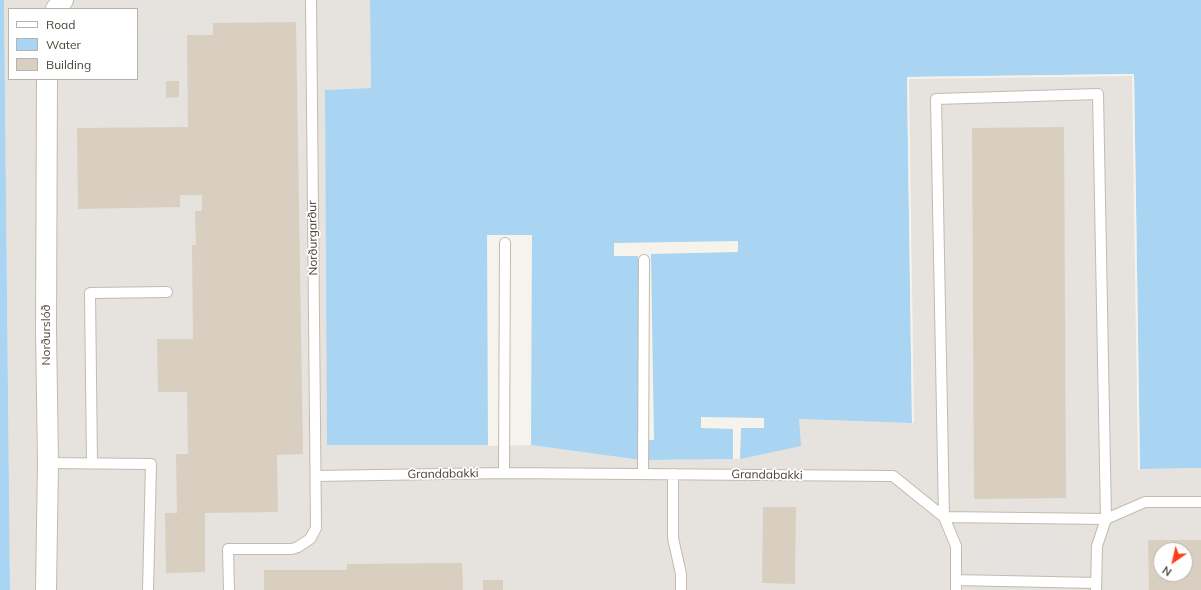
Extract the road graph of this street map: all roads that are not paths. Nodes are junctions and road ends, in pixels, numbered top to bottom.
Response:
1 (63, 0) edge
2 (311, 0) edge
3 (57, 8) edge
4 (47, 80) edge
5 (505, 243) dead end
6 (644, 260) dead end
7 (166, 292) dead end
8 (48, 463) junction
9 (92, 463) junction
10 (504, 473) junction
11 (643, 474) junction
12 (673, 474) junction
13 (316, 476) junction
14 (1201, 502) edge
15 (944, 516) junction
16 (1106, 519) junction
17 (956, 585) edge
18 (1096, 586) edge
19 (46, 590) edge
20 (148, 590) edge
21 (229, 590) edge
22 (681, 590) edge

1 - 3 street
2 - 13 lane, Norðurgarður
4 - 8 street, Norðurslóð
5 - 10 lane
6 - 11 lane
7 - 9 lane
8 - 9 lane
8 - 19 street, Norðurslóð
9 - 20 lane
10 - 11 lane, Grandabakki
10 - 13 lane, Grandabakki
11 - 12 lane, Grandabakki
12 - 15 lane, Grandabakki
12 - 22 lane
13 - 21 lane, Norðurgarður
14 - 16 lane
15 - 16 lane
15 - 16 lane
15 - 17 lane
16 - 18 lane
17 - 18 lane

